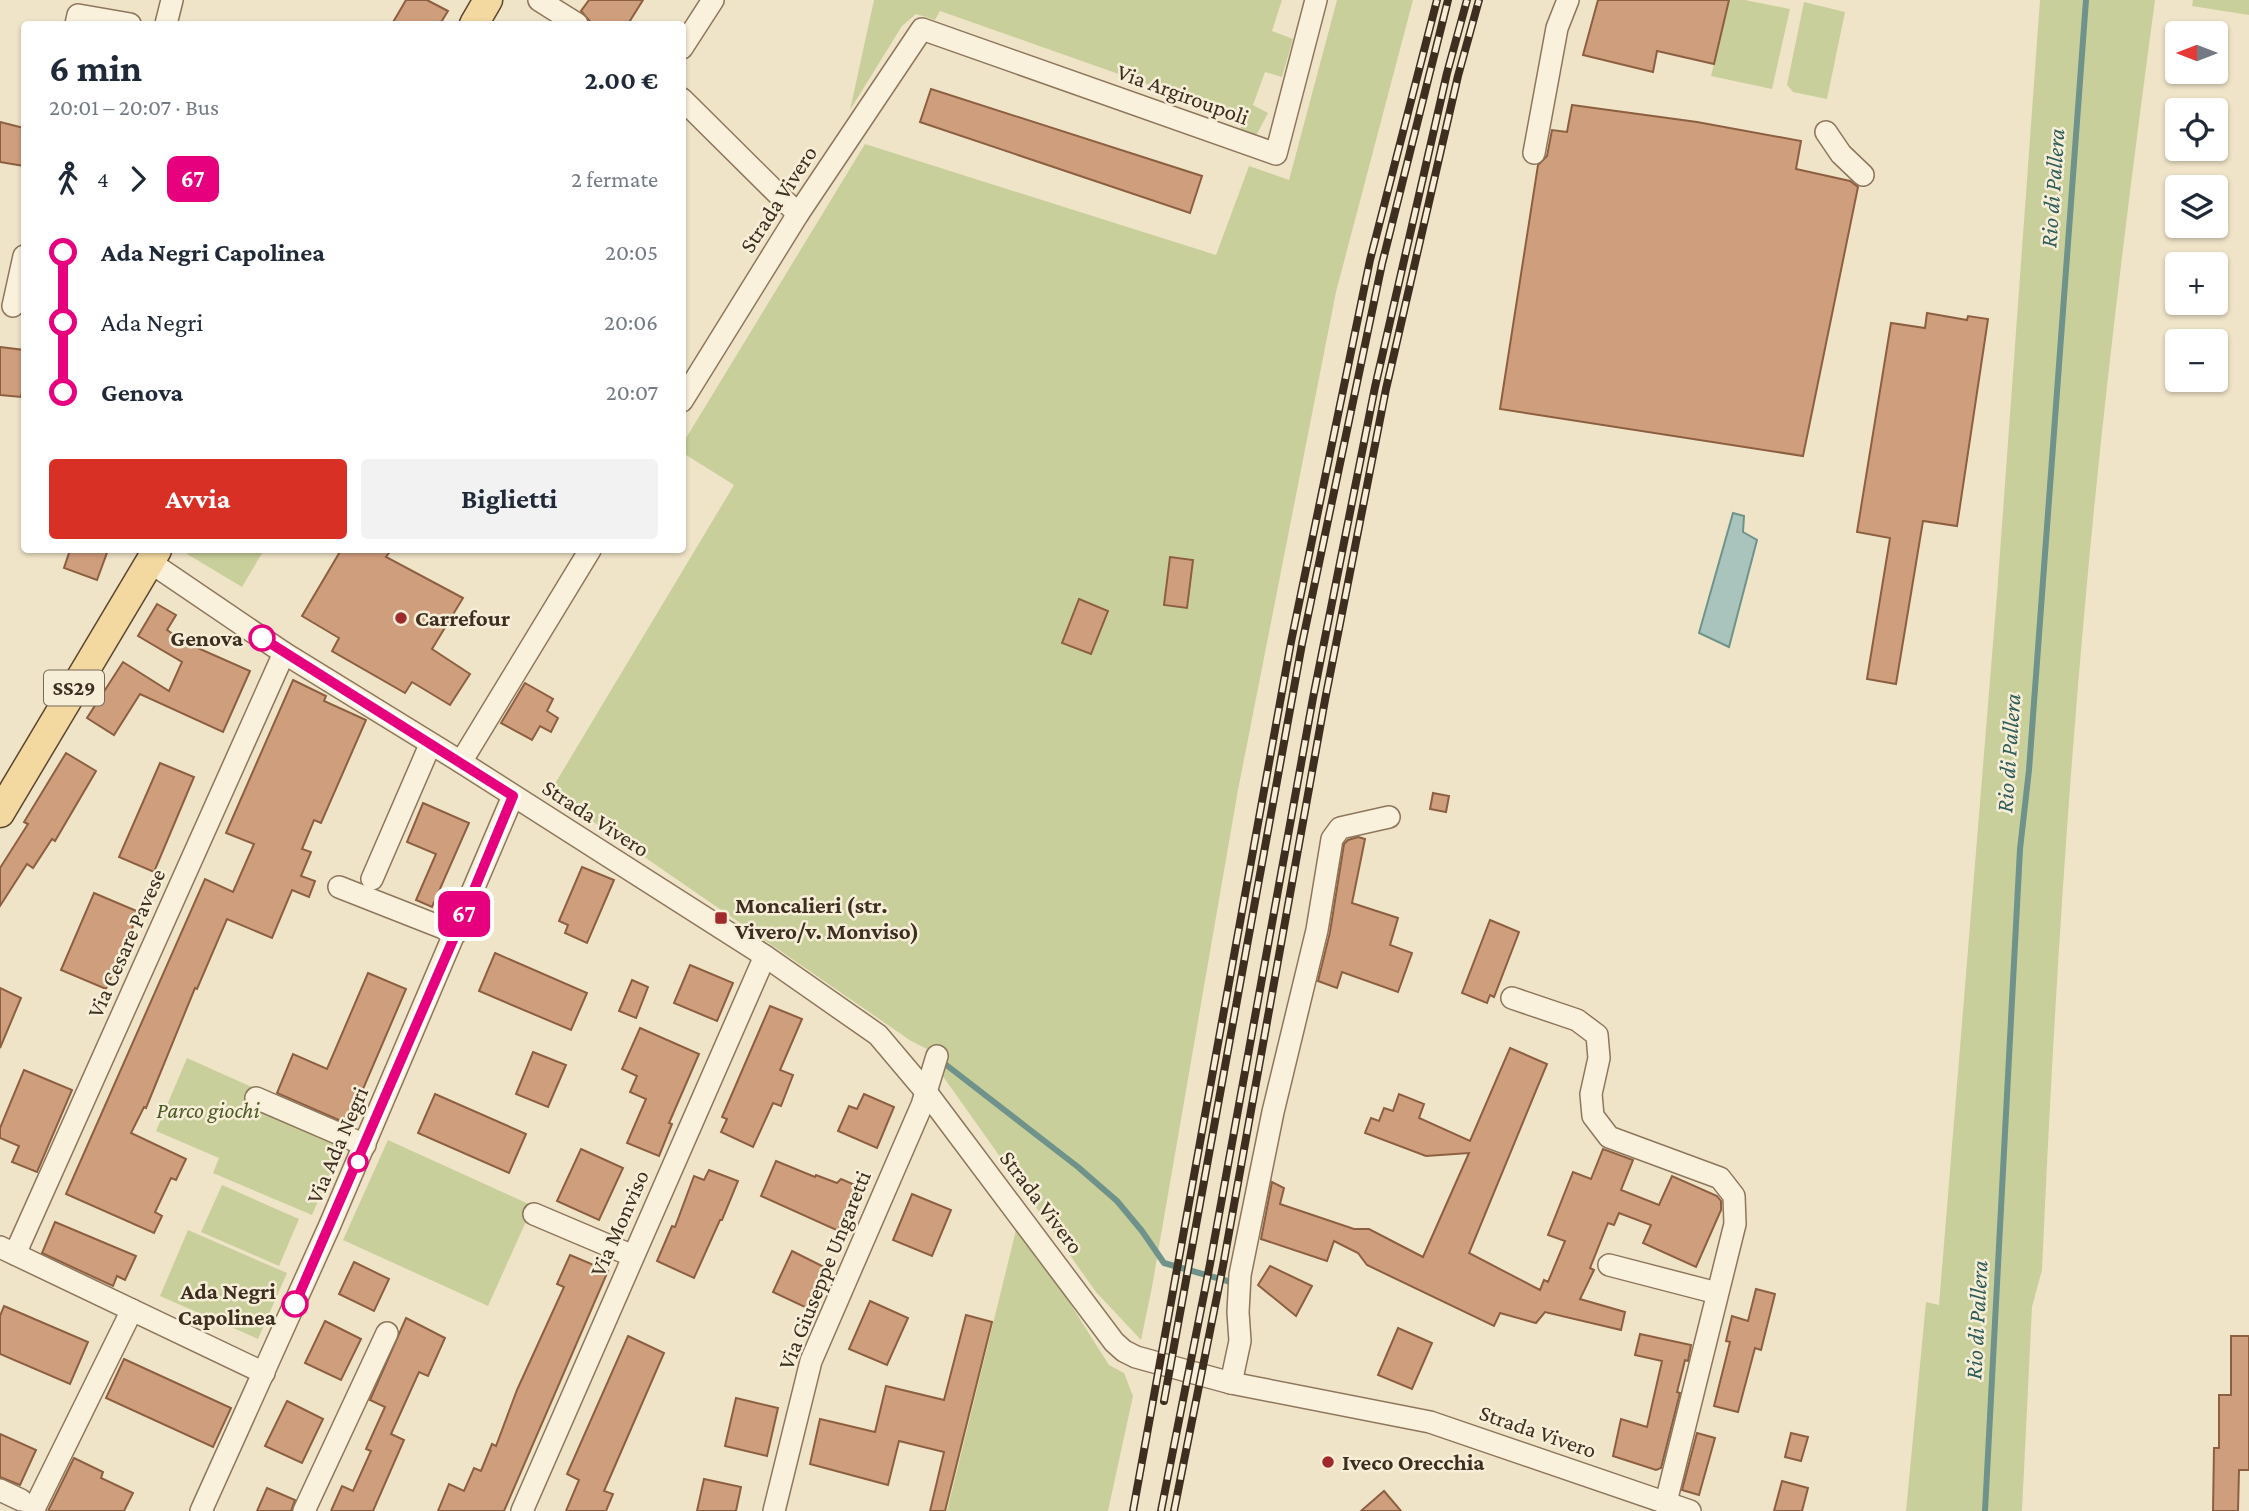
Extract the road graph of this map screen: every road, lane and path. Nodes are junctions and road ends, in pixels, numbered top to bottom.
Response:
1 (172, 0) edge
2 (488, 0) edge
3 (539, 0) edge
4 (713, 0) edge
5 (1316, 0) edge
6 (1568, 0) edge
7 (77, 21) edge
8 (113, 21) edge
9 (167, 21) edge
10 (476, 21) edge
11 (572, 21) edge
12 (922, 29) joint
13 (686, 42) edge
14 (686, 103) edge
15 (1826, 132) dead end
16 (1534, 153) dead end
17 (1863, 175) dead end
18 (798, 214) junction
19 (21, 270) edge
20 (13, 306) edge
21 (686, 395) edge
22 (588, 553) edge
23 (154, 556) edge
24 (284, 653) junction
25 (430, 745) junction
26 (460, 762) junction
27 (513, 796) junction
28 (3, 801) edge
29 (1389, 817) dead end
30 (372, 879) dead end
31 (339, 887) dead end
32 (456, 933) junction
33 (765, 956) junction
34 (1512, 998) dead end
35 (937, 1056) dead end
36 (927, 1093) junction
37 (256, 1098) dead end
38 (365, 1145) junction
39 (534, 1214) dead end
40 (8, 1250) edge
41 (634, 1256) junction
42 (1609, 1265) dead end
43 (1717, 1293) junction
44 (132, 1310) junction
45 (387, 1333) dead end
46 (264, 1373) junction
47 (1231, 1383) junction
48 (0, 1490) edge
49 (1666, 1502) junction
50 (27, 1505) edge
51 (201, 1511) edge
52 (304, 1511) edge
53 (522, 1511) edge
54 (774, 1511) edge
55 (1690, 1511) edge

1 - 9 street
2 - 10 main road
3 - 11 street
4 - 13 street
5 - 12 street, Via Argiroupoli
6 - 16 street
7 - 8 street
12 - 18 street, Strada Vivero
14 - 18 street
15 - 17 street
18 - 21 street, Strada Vivero
19 - 20 street
22 - 26 street
23 - 24 street, Strada Vivero
23 - 28 main road, SS29
24 - 25 street, Strada Vivero
24 - 40 street, Via Cesare Pavese
25 - 26 street, Strada Vivero
25 - 30 street
26 - 27 street, Strada Vivero
27 - 32 street, Via Ada Negri
27 - 33 street, Strada Vivero
29 - 47 street
31 - 32 street
32 - 38 street, Via Ada Negri
33 - 36 street, Strada Vivero
33 - 41 street, Via Monviso
34 - 43 street
35 - 36 street, Via Giuseppe Ungaretti
36 - 47 street, Strada Vivero
36 - 54 street, Via Giuseppe Ungaretti
37 - 38 street
38 - 46 street, Via Ada Negri
39 - 41 street
40 - 44 street
41 - 53 street, Via Monviso
42 - 43 street
43 - 49 street
44 - 46 street
44 - 50 street
45 - 52 street
46 - 51 street, Via Ada Negri
47 - 49 street, Strada Vivero
48 - 50 street
49 - 55 street, Strada Vivero

